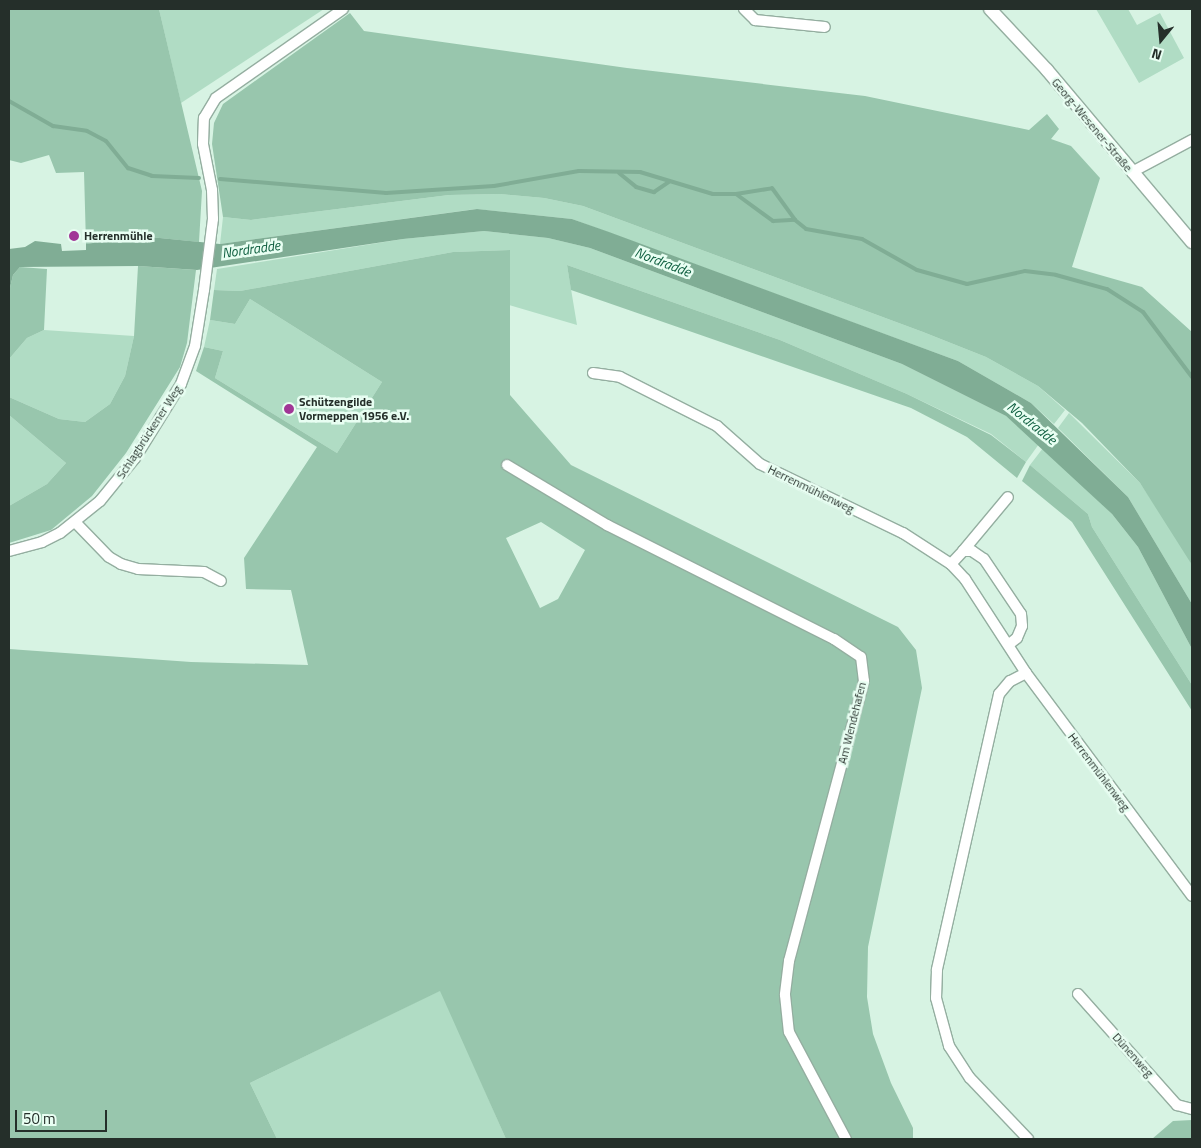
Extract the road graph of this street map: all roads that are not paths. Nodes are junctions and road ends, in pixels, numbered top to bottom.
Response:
1 (343, 9) edge
2 (744, 9) edge
3 (990, 9) edge
4 (826, 27) dead end
5 (1192, 140) edge
6 (1132, 172) junction
7 (1192, 242) edge
8 (593, 373) dead end
9 (507, 465) dead end
10 (1008, 497) dead end
11 (76, 522) junction
12 (963, 550) junction
13 (9, 551) edge
14 (951, 564) junction
15 (221, 581) dead end
16 (1008, 645) junction
17 (1026, 673) junction
18 (1192, 896) edge
19 (1078, 994) dead end
20 (1192, 1109) edge
21 (846, 1139) edge
22 (1028, 1139) edge

1 - 11 street, Schlagbrückener Weg
2 - 4 street
3 - 6 street, Georg-Wesener-Straße
5 - 6 street
6 - 7 street, Georg-Wesener-Straße
8 - 14 street, Herrenmühlenweg
9 - 21 street, Am Wendehafen
10 - 12 street
11 - 13 street, Schlagbrückener Weg
11 - 15 street
12 - 14 street
12 - 16 street
14 - 16 street, Herrenmühlenweg
16 - 17 street, Herrenmühlenweg
17 - 18 street, Herrenmühlenweg
17 - 22 street
19 - 20 street, Dünenweg

